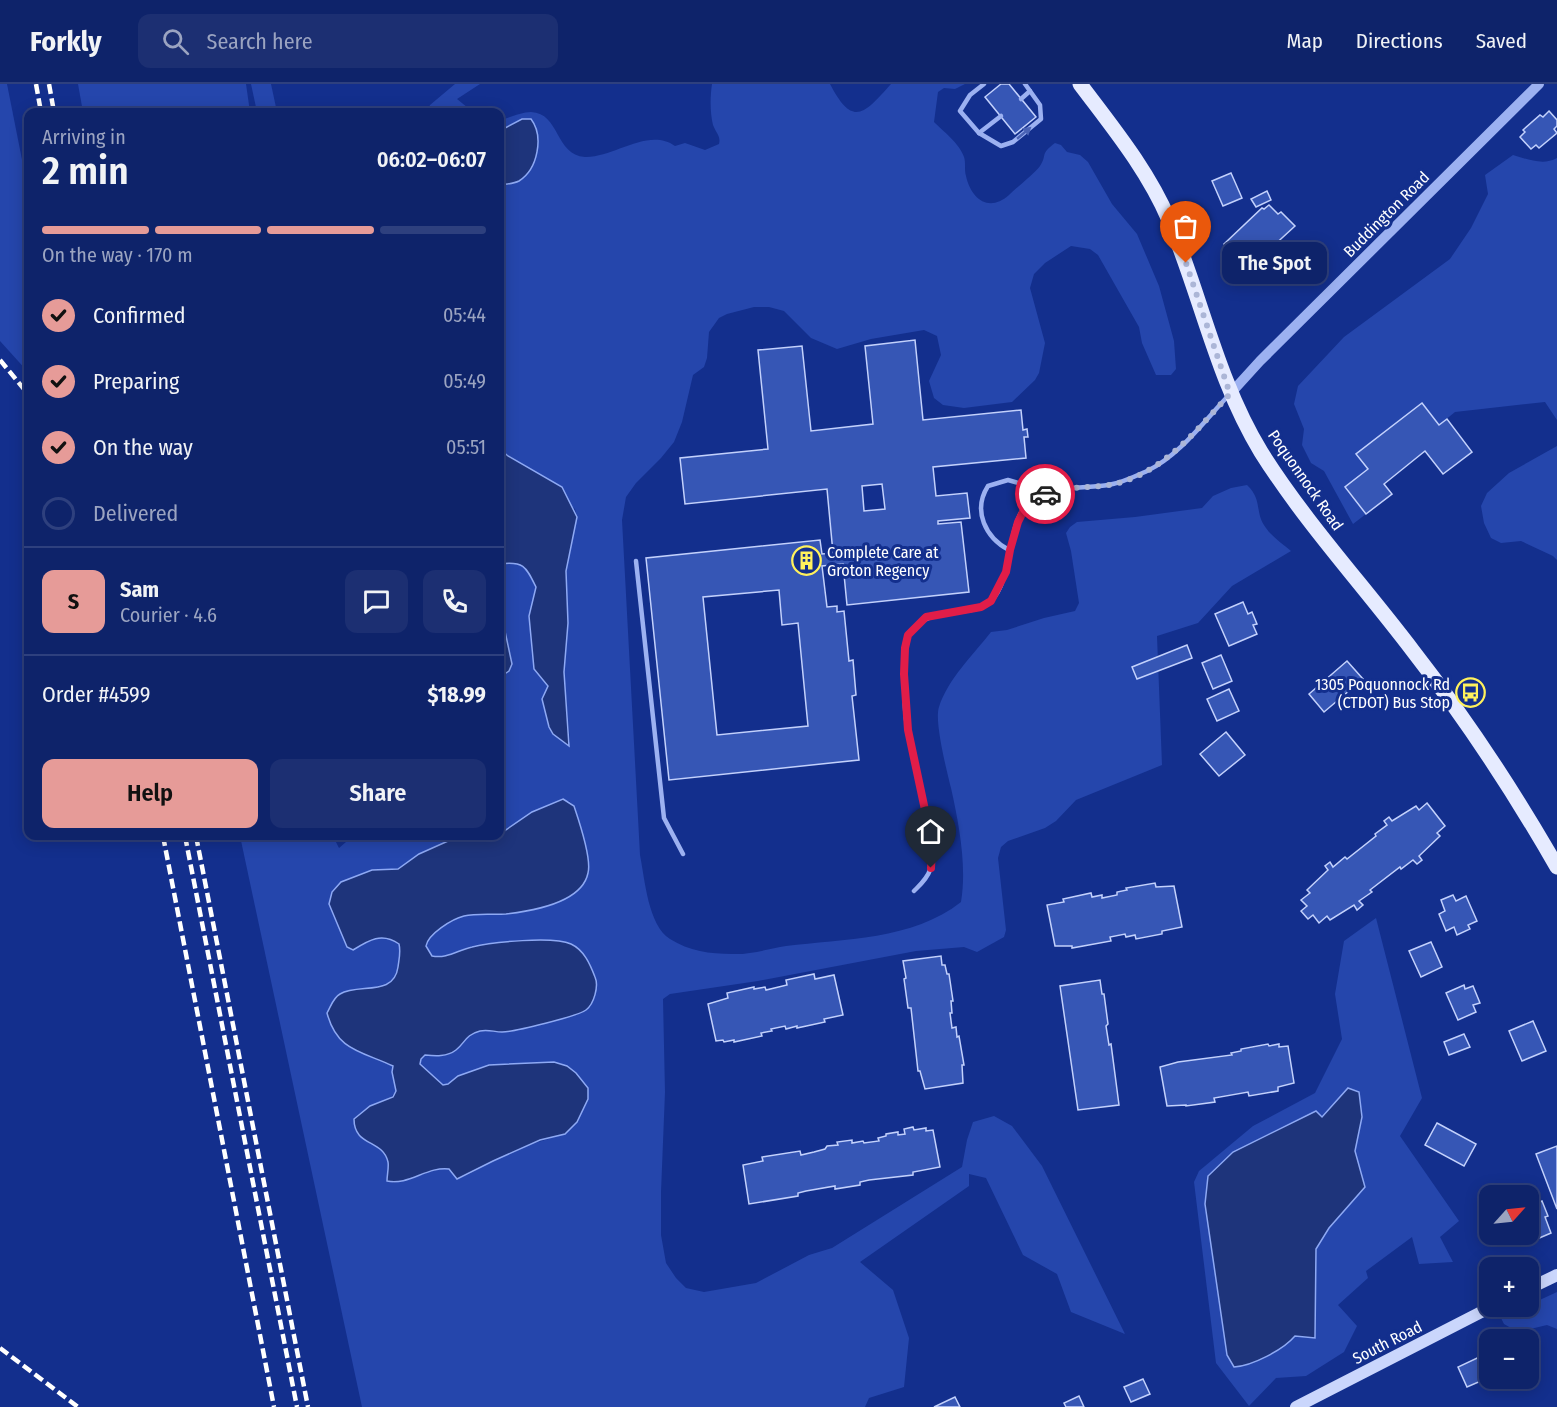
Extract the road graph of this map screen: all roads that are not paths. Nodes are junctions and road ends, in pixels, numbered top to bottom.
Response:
1 (984, 84) edge
2 (1025, 84) edge
3 (1080, 84) edge
4 (1539, 84) edge
5 (1030, 91) junction
6 (1021, 99) dead end
7 (1001, 116) dead end
8 (979, 133) junction
9 (1230, 394) junction
10 (1049, 492) junction
11 (1010, 550) junction
12 (636, 561) dead end
13 (683, 854) dead end
14 (1557, 867) edge
15 (914, 891) dead end
16 (1557, 1275) edge
17 (1539, 1284) edge
18 (1479, 1313) edge
19 (1296, 1407) edge

1 - 8 lane
2 - 5 lane
3 - 9 main road, Poquonnock Road
4 - 9 street, Buddington Road
5 - 6 lane
8 -> 5 lane
7 - 8 lane
9 - 10 lane
9 - 14 main road, Poquonnock Road
10 - 11 lane
10 - 11 lane
11 - 15 lane
12 - 13 lane
16 - 17 main road
18 - 19 main road, South Road

